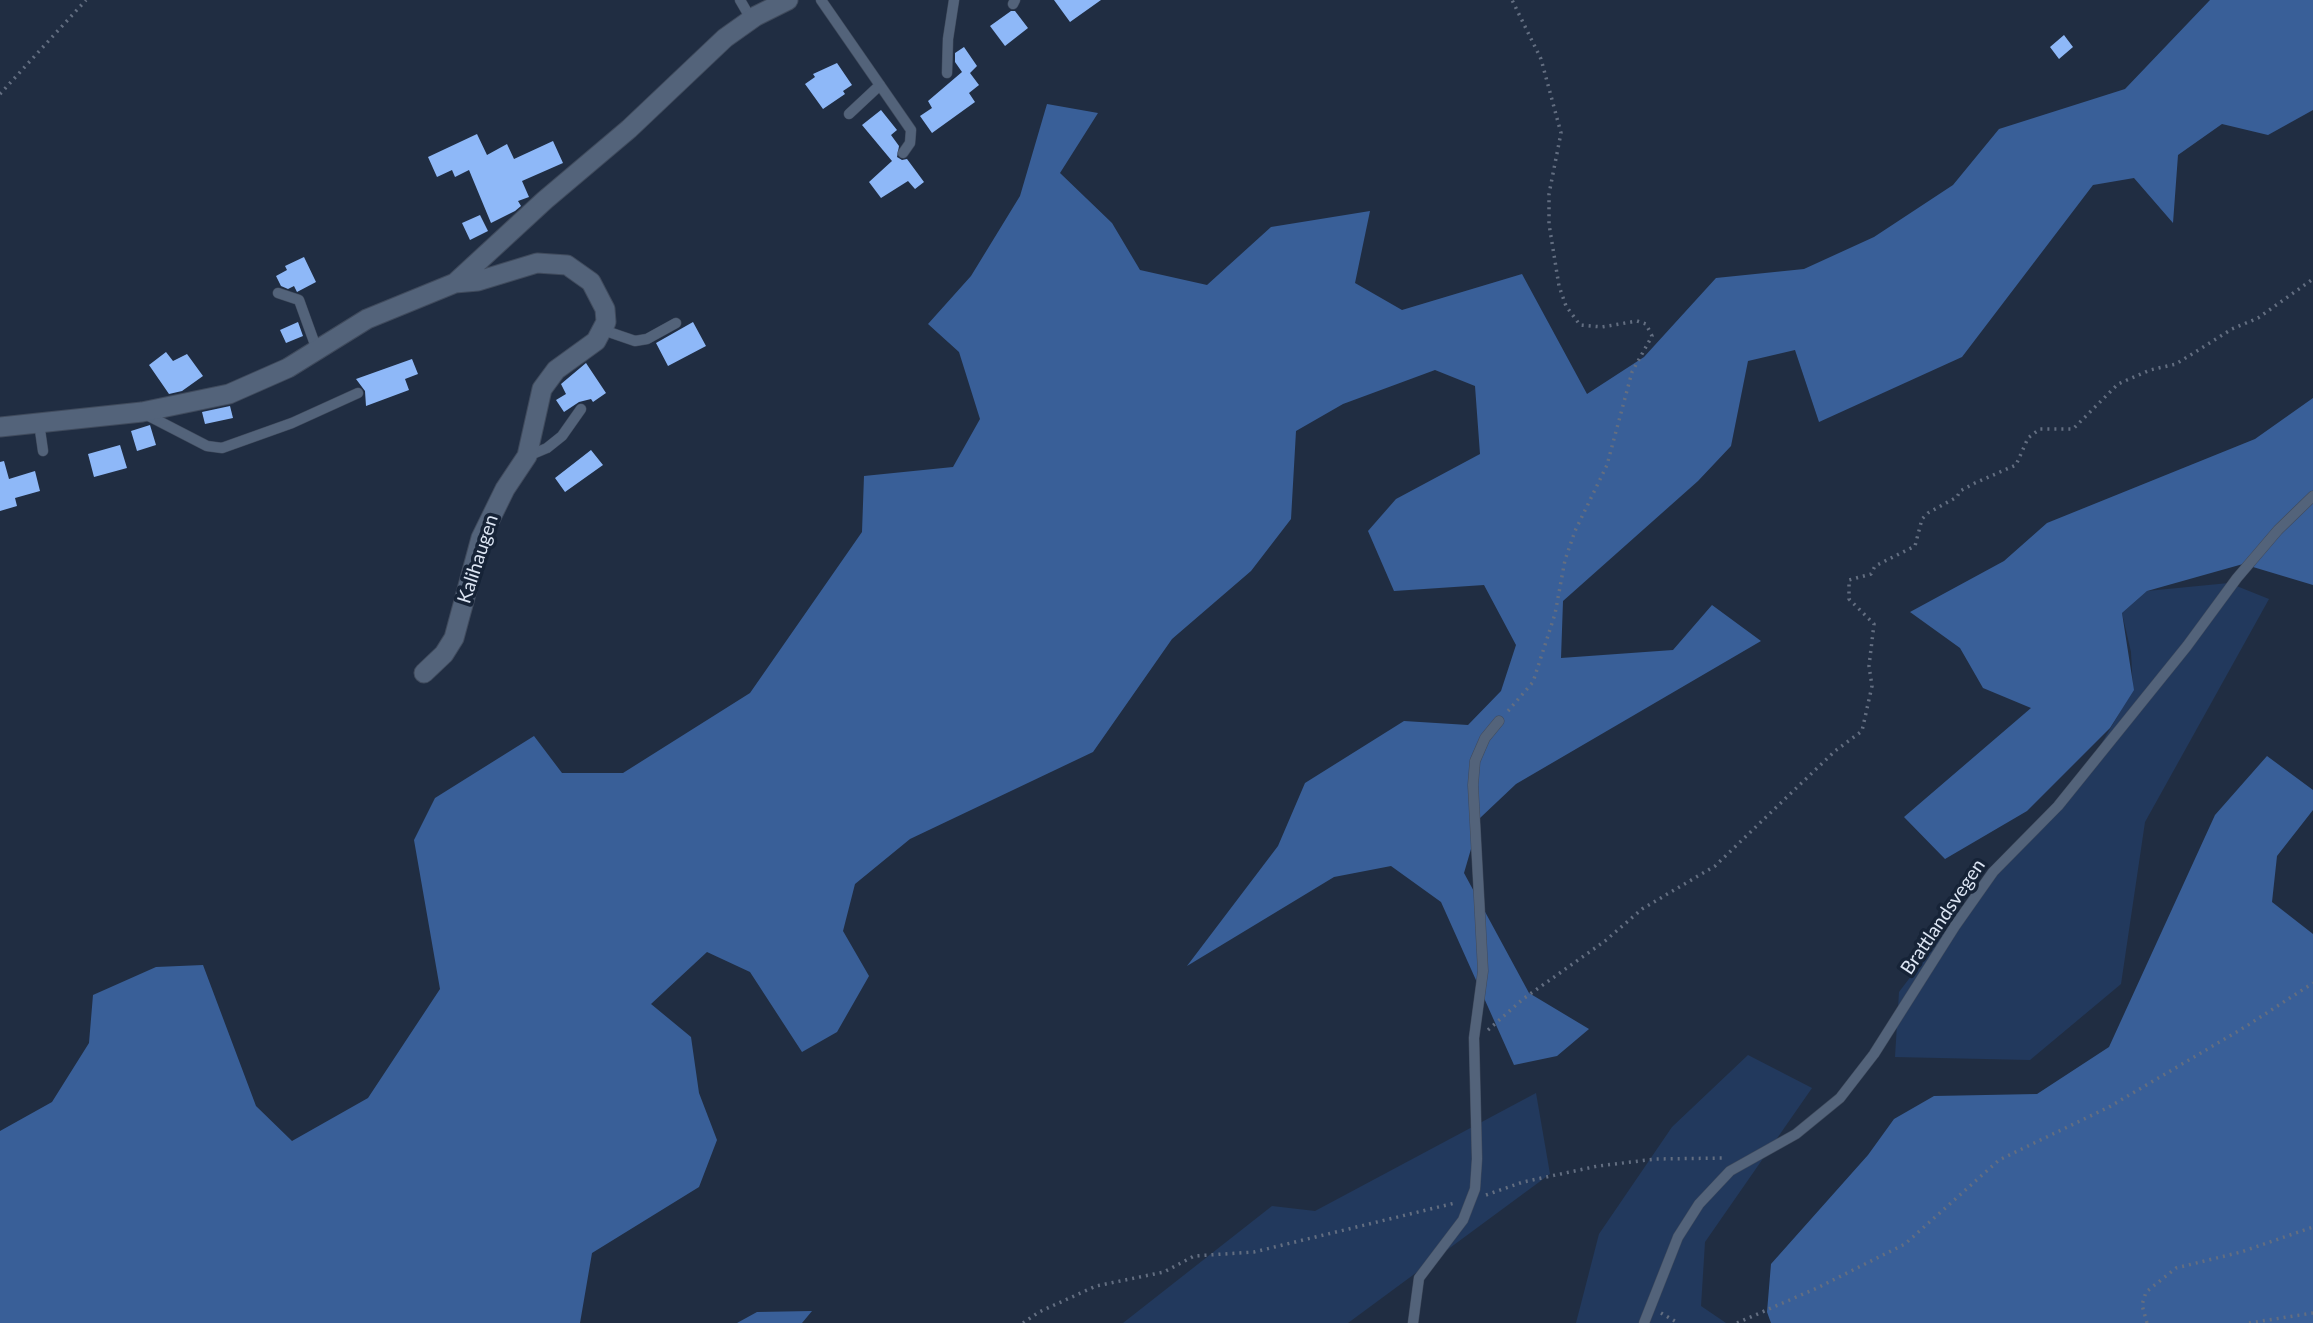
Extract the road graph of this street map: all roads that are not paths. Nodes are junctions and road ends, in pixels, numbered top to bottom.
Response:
1 (740, 0) edge
2 (788, 0) edge
3 (821, 0) edge
4 (954, 0) edge
5 (751, 19) junction
6 (947, 73) dead end
7 (880, 85) junction
8 (849, 114) dead end
9 (903, 153) dead end
10 (455, 283) junction
11 (278, 293) dead end
12 (676, 324) dead end
13 (603, 330) junction
14 (317, 351) junction
15 (358, 393) dead end
16 (581, 410) dead end
17 (142, 412) junction
18 (39, 423) junction
19 (0, 427) edge
20 (43, 451) dead end
21 (527, 456) junction
22 (2313, 496) edge
23 (424, 673) dead end
24 (1499, 721) road end
25 (1413, 1323) edge
26 (1644, 1323) edge

1 - 5 lane
2 - 5 street
3 - 7 lane
4 - 6 lane
5 - 10 street
7 - 8 lane
7 - 9 lane
10 - 13 street
10 - 14 street
11 - 14 lane
12 - 13 lane
13 - 21 street, Kalihaugen
14 - 17 street
15 - 17 lane
16 - 21 lane
17 - 18 street
18 - 19 street
18 - 20 lane
21 - 23 street, Kalihaugen
22 - 26 lane, Brattlandsvegen
24 - 25 lane

